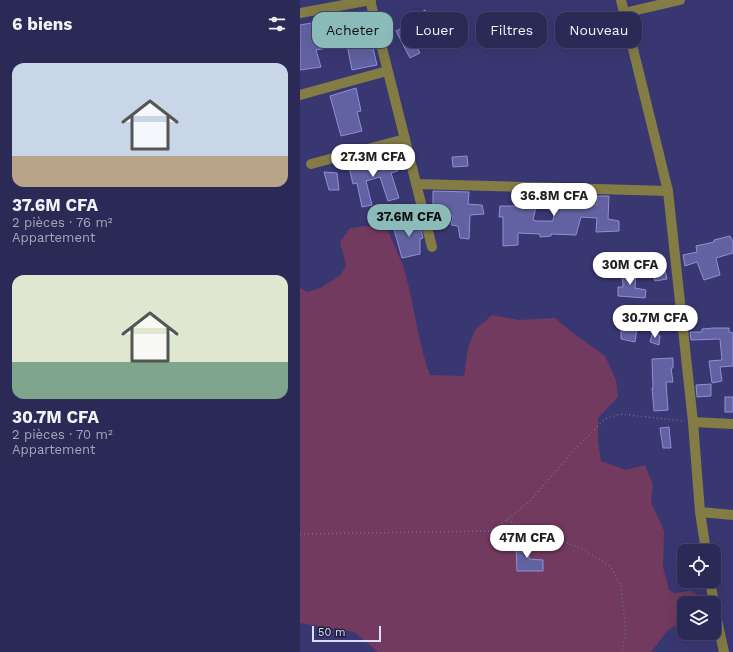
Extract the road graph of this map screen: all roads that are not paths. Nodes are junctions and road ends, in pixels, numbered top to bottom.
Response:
1 (370, 0) edge
2 (621, 0) edge
3 (680, 0) edge
4 (334, 3) edge
5 (624, 12) edge
6 (632, 12) edge
7 (300, 13) edge
8 (632, 48) edge
9 (388, 71) junction
10 (300, 95) edge
11 (405, 139) junction
12 (311, 164) dead end
13 (416, 184) junction
14 (668, 191) junction
15 (432, 247) dead end
16 (692, 422) junction
17 (733, 424) edge
18 (700, 512) junction
19 (733, 515) edge
20 (705, 544) edge
21 (721, 638) edge
22 (724, 652) edge

1 - 4 street
1 - 9 street
2 - 5 street
3 - 6 street
4 - 7 street
8 - 14 street
9 - 10 street
9 - 11 street
11 - 12 street
11 - 13 street
13 - 14 street
13 - 15 street
14 - 16 street
16 - 17 street
16 - 18 street
18 - 19 street
18 - 20 street
21 - 22 street

